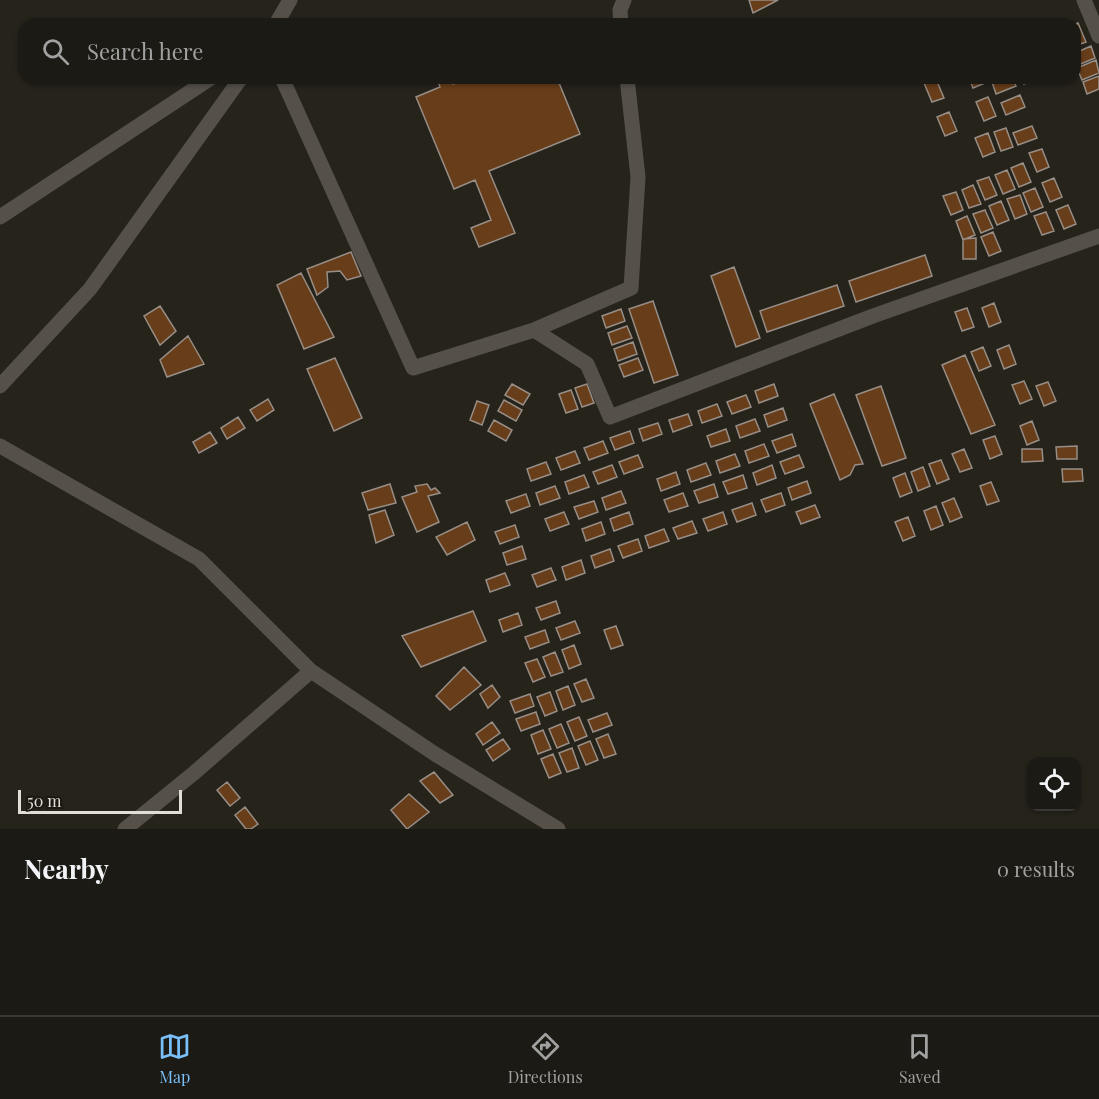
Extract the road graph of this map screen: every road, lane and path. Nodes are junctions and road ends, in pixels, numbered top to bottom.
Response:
1 (290, 0) edge
2 (624, 0) edge
3 (1084, 0) edge
4 (280, 18) edge
5 (621, 18) edge
6 (1099, 36) edge
7 (203, 84) edge
8 (237, 84) edge
9 (285, 84) edge
10 (628, 84) edge
11 (0, 217) edge
12 (1099, 236) edge
13 (534, 330) junction
14 (0, 386) edge
15 (0, 446) edge
16 (311, 670) junction
17 (124, 829) edge
18 (558, 829) edge

1 - 4 street
2 - 5 street
3 - 6 street
7 - 11 street
8 - 14 street
9 - 13 street
10 - 13 street
12 - 13 street
15 - 16 street
16 - 17 street
16 - 18 street

